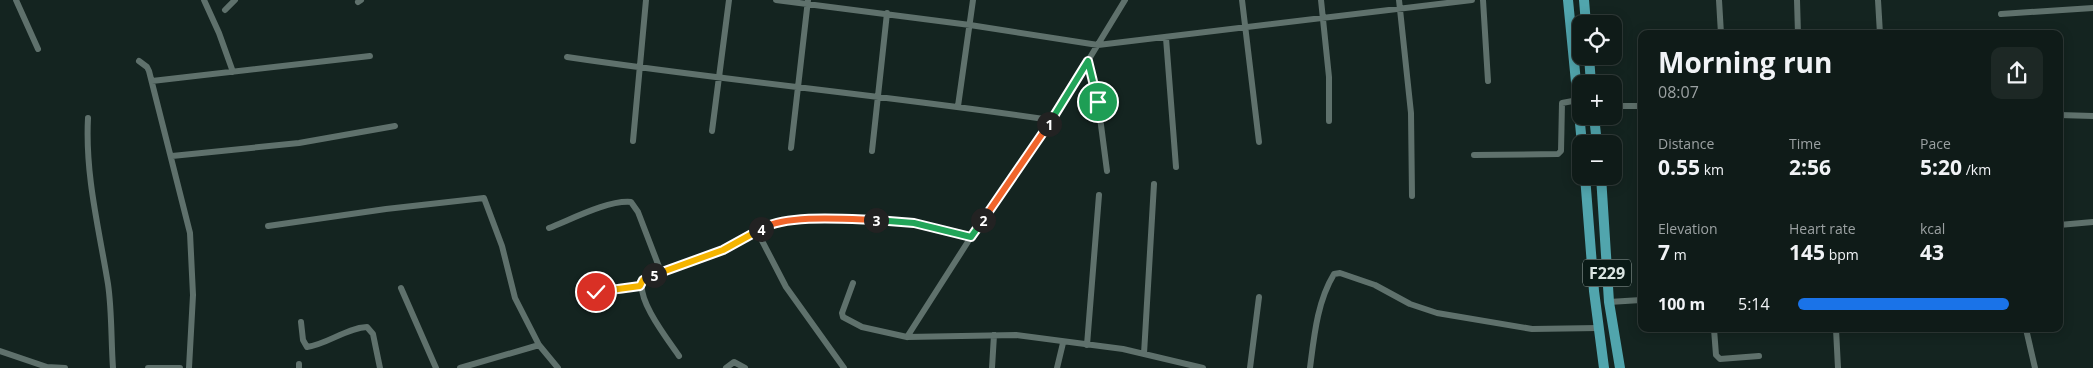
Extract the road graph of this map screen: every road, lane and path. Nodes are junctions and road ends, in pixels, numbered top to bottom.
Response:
1 (16, 0) edge
2 (204, 0) edge
3 (236, 0) edge
4 (646, 0) edge
5 (729, 0) edge
6 (776, 0) edge
7 (973, 0) edge
8 (1125, 0) edge
9 (1242, 0) edge
10 (1321, 0) edge
11 (1399, 0) edge
12 (1472, 0) edge
13 (1483, 0) edge
14 (1568, 0) edge
15 (1574, 0) edge
16 (1584, 0) edge
17 (1719, 0) edge
18 (1797, 0) edge
19 (1878, 0) edge
20 (808, 2) edge
21 (2093, 8) edge
22 (1400, 9) junction
23 (225, 10) dead end
24 (887, 13) junction
25 (2001, 14) dead end
26 (1585, 15) edge
27 (1322, 18) junction
28 (970, 25) junction
29 (1244, 28) junction
30 (1721, 30) edge
31 (1798, 30) edge
32 (1880, 30) edge
33 (1166, 38) junction
34 (1098, 45) junction
35 (38, 49) dead end
36 (370, 56) dead end
37 (567, 57) dead end
38 (139, 61) dead end
39 (1088, 61) junction
40 (639, 68) junction
41 (233, 72) junction
42 (1576, 75) edge
43 (1581, 75) edge
44 (719, 76) junction
45 (152, 81) junction
46 (1488, 81) dead end
47 (799, 86) junction
48 (879, 96) junction
49 (1572, 101) edge
50 (1622, 105) edge
51 (958, 106) junction
52 (1638, 106) edge
53 (2063, 115) edge
54 (2093, 116) edge
55 (88, 118) dead end
56 (1051, 120) junction
57 (1329, 121) dead end
58 (395, 126) dead end
59 (712, 131) dead end
60 (633, 141) dead end
61 (1259, 142) dead end
62 (791, 148) dead end
63 (872, 151) dead end
64 (1474, 155) dead end
65 (172, 156) junction
66 (1176, 167) dead end
67 (1107, 171) dead end
68 (1154, 184) dead end
69 (1586, 185) edge
70 (1602, 185) edge
71 (1099, 196) dead end
72 (1412, 196) dead end
73 (2093, 222) edge
74 (2063, 225) edge
75 (268, 226) dead end
76 (550, 228) dead end
77 (757, 231) junction
78 (971, 237) junction
79 (661, 272) junction
80 (853, 283) dead end
81 (640, 286) junction
82 (401, 288) dead end
83 (596, 292) dead end
84 (1259, 297) dead end
85 (1638, 300) edge
86 (1610, 302) junction
87 (301, 322) dead end
88 (1598, 328) junction
89 (1714, 332) edge
90 (1836, 332) edge
91 (2027, 332) edge
92 (994, 335) junction
93 (907, 337) junction
94 (1063, 343) junction
95 (539, 345) junction
96 (1086, 345) junction
97 (0, 352) edge
98 (1144, 354) junction
99 (679, 356) dead end
100 (1759, 356) dead end
101 (482, 365) edge
102 (65, 368) edge
103 (113, 368) edge
104 (148, 368) edge
105 (180, 368) edge
106 (189, 368) edge
107 (380, 368) edge
108 (436, 368) edge
109 (460, 368) edge
110 (558, 368) edge
111 (726, 368) edge
112 (745, 368) edge
113 (844, 368) edge
114 (992, 368) edge
115 (1057, 368) edge
116 (1203, 368) edge
117 (1250, 368) edge
118 (1310, 368) edge
119 (1604, 368) edge
120 (1620, 368) edge
121 (1838, 368) edge
122 (2035, 368) edge

1 - 35 street
2 - 41 street
3 - 23 street
4 - 40 street
5 - 44 street
6 - 20 street
7 - 28 street
8 - 34 street
9 - 29 street
10 - 27 street
11 - 22 street
12 - 22 street
13 - 46 street
14 - 42 main road
15 - 43 main road
16 - 26 main road
17 - 30 street
18 - 31 street
19 - 32 street
20 - 24 street
20 - 47 street
21 - 25 street
22 - 27 street
22 - 72 street
24 - 28 street
24 - 48 street
27 - 29 street
27 - 57 street
28 - 34 street
28 - 51 street
29 - 33 street
29 - 61 street
33 - 34 street
33 - 66 street
34 - 39 street
36 - 41 street
37 - 40 street
38 - 45 street
39 - 56 street
39 - 67 street
40 - 44 street
40 - 60 street
41 - 45 street
44 - 47 street
44 - 59 street
45 - 65 street
47 - 48 street
47 - 62 street
48 - 51 street
48 - 63 street
49 - 64 street
50 - 52 street
51 - 56 street
53 - 54 street
55 - 103 street
56 - 78 street
58 - 65 street
65 - 106 street
68 - 98 street
69 - 88 main road, F229
70 - 86 main road, F229
71 - 96 street
73 - 74 street
75 - 95 street
76 - 79 street
77 - 78 street
77 - 79 street
77 - 113 street
78 - 93 street
79 - 81 street
80 - 93 street
81 - 83 street
81 - 99 street
82 - 108 street
84 - 117 street
85 - 86 street
86 - 120 main road, F229
87 - 107 street
88 - 118 street
88 - 119 main road, F229
89 - 100 street
90 - 121 street
91 - 122 street
92 - 93 street
92 - 94 street
92 - 114 street
94 - 96 street
94 - 115 street
95 - 101 street
95 - 110 street
96 - 98 street
97 - 102 street
98 - 116 street
101 - 109 street
104 - 105 street
111 - 112 street

